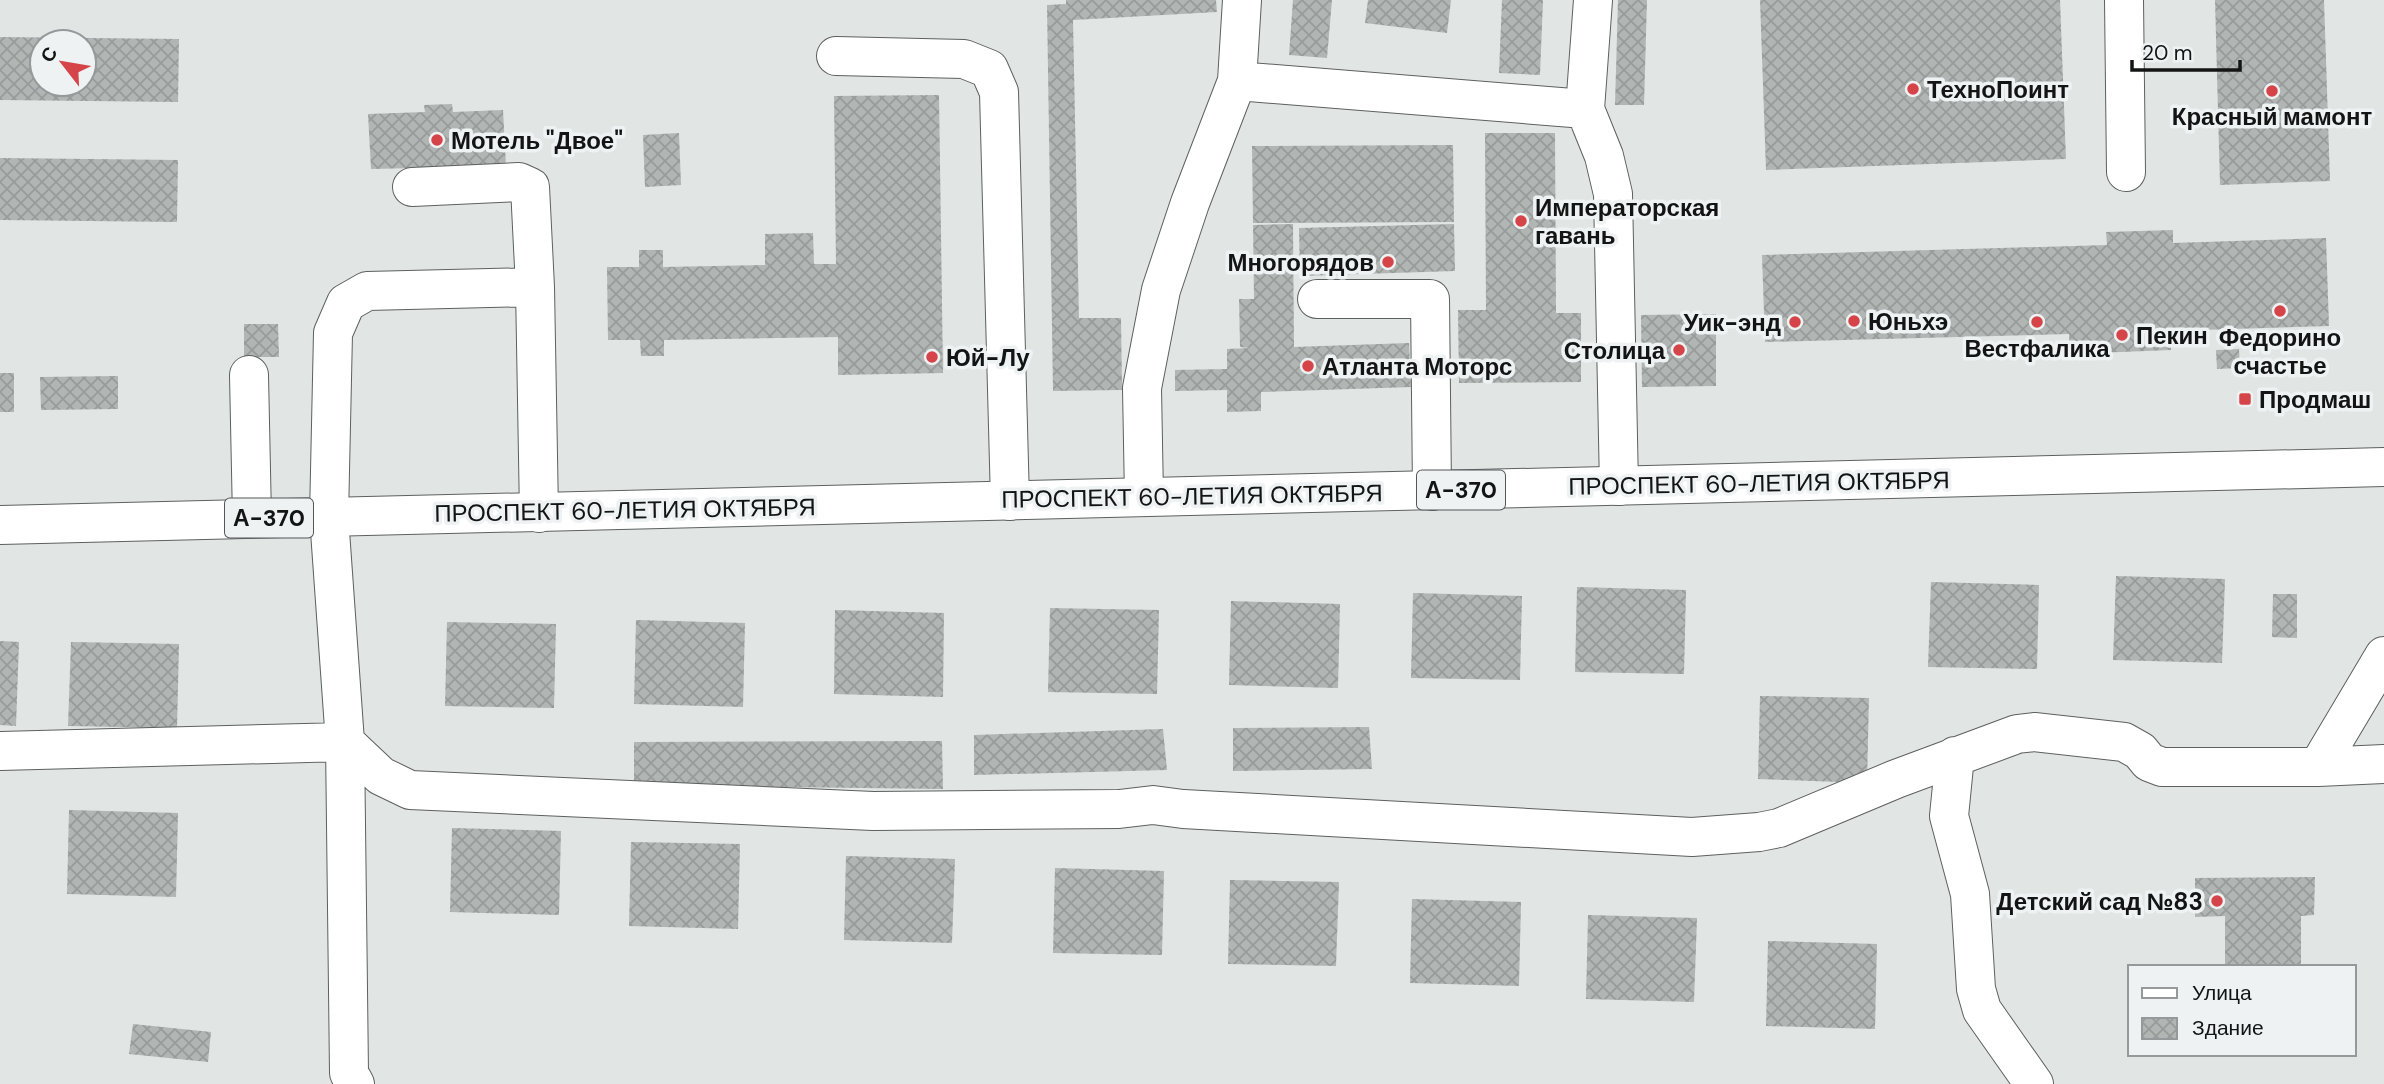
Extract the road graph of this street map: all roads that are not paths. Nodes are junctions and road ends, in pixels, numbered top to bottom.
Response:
1 (1242, 0) edge
2 (1594, 0) edge
3 (2124, 0) edge
4 (836, 56) dead end
5 (1237, 81) junction
6 (1585, 109) junction
7 (2126, 172) dead end
8 (412, 187) dead end
9 (535, 287) junction
10 (1317, 299) dead end
11 (248, 375) dead end
12 (2384, 467) edge
13 (1619, 486) junction
14 (1432, 491) junction
15 (1144, 497) junction
16 (1010, 500) junction
17 (539, 513) junction
18 (328, 517) junction
19 (252, 518) junction
20 (0, 525) edge
21 (2384, 656) edge
22 (345, 742) junction
23 (0, 751) edge
24 (1955, 756) junction
25 (2384, 764) edge
26 (2318, 767) junction
27 (355, 1084) edge
28 (2034, 1084) edge

1 - 5 main road
2 - 6 main road
3 - 7 main road
4 - 16 main road
5 - 6 main road
5 - 15 main road
6 - 13 main road
8 - 9 main road
9 - 17 main road
9 - 18 main road
10 - 14 main road
11 - 19 main road
12 - 13 main road, ПРОСПЕКТ 60-ЛЕТИЯ ОКТЯБРЯ / А-370
13 - 14 main road, ПРОСПЕКТ 60-ЛЕТИЯ ОКТЯБРЯ / А-370
14 - 15 main road, ПРОСПЕКТ 60-ЛЕТИЯ ОКТЯБРЯ / А-370
15 - 16 main road, ПРОСПЕКТ 60-ЛЕТИЯ ОКТЯБРЯ / А-370
16 - 17 main road, ПРОСПЕКТ 60-ЛЕТИЯ ОКТЯБРЯ / А-370
17 - 18 main road, ПРОСПЕКТ 60-ЛЕТИЯ ОКТЯБРЯ / А-370
18 - 19 main road, ПРОСПЕКТ 60-ЛЕТИЯ ОКТЯБРЯ / А-370
18 - 22 main road
19 - 20 main road, ПРОСПЕКТ 60-ЛЕТИЯ ОКТЯБРЯ / А-370
21 - 26 main road
22 - 23 main road
22 - 24 main road
22 - 27 main road
24 - 26 main road
24 - 28 main road
25 - 26 main road

